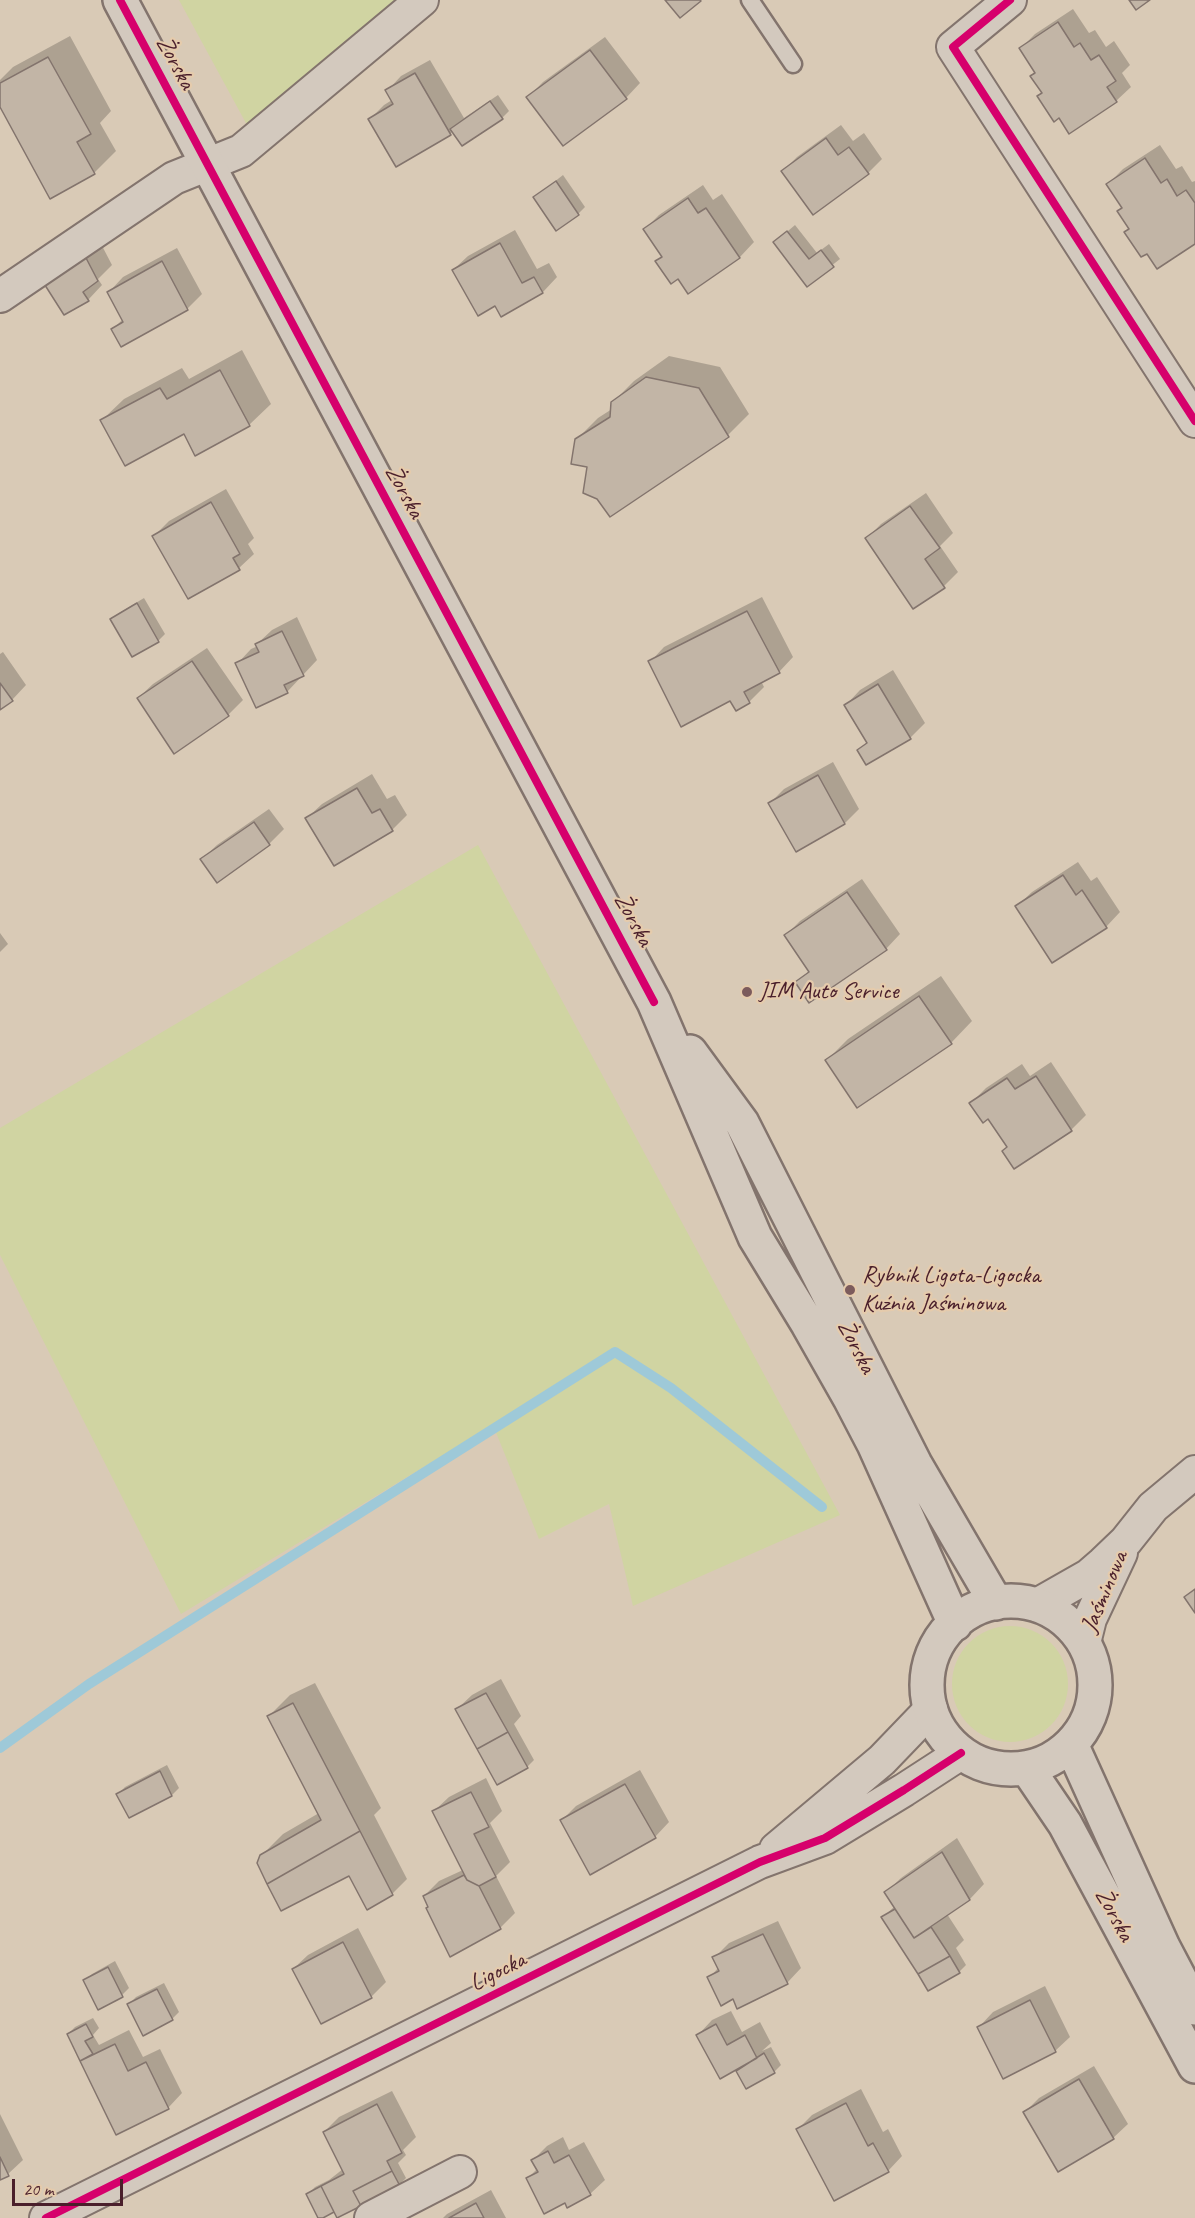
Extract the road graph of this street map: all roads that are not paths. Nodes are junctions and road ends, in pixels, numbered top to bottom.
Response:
1 (120, 0) edge
2 (422, 0) edge
3 (750, 0) edge
4 (1010, 0) edge
5 (793, 64) dead end
6 (207, 165) junction
7 (0, 296) edge
8 (1195, 421) edge
9 (654, 1002) junction
10 (1195, 1472) edge
11 (1126, 1541) junction
12 (996, 1603) junction
13 (1037, 1605) junction
14 (955, 1623) junction
15 (1084, 1643) junction
16 (931, 1709) junction
17 (1071, 1744) junction
18 (961, 1753) junction
19 (1027, 1768) junction
20 (760, 1862) junction
21 (1195, 2008) edge
22 (1195, 2066) edge
23 (460, 2172) dead end
24 (46, 2218) edge
25 (370, 2218) edge

1 - 6 main road, Żorska
2 - 6 street
3 - 5 lane
4 - 8 street
6 - 7 street
6 - 9 main road, Żorska
9 - 12 main road, Żorska
9 - 14 main road, Żorska
10 - 11 street, Jaśminowa
11 - 13 street, Jaśminowa
11 - 15 street, Jaśminowa
12 - 13 main road
12 - 14 main road
13 - 15 main road
14 - 16 main road
15 - 17 main road
16 - 18 main road
16 - 20 street, Ligocka
17 - 19 main road
17 - 21 main road, Żorska
18 - 19 main road
18 - 20 street, Ligocka
19 - 22 main road, Żorska
20 - 24 street, Ligocka
23 - 25 street

